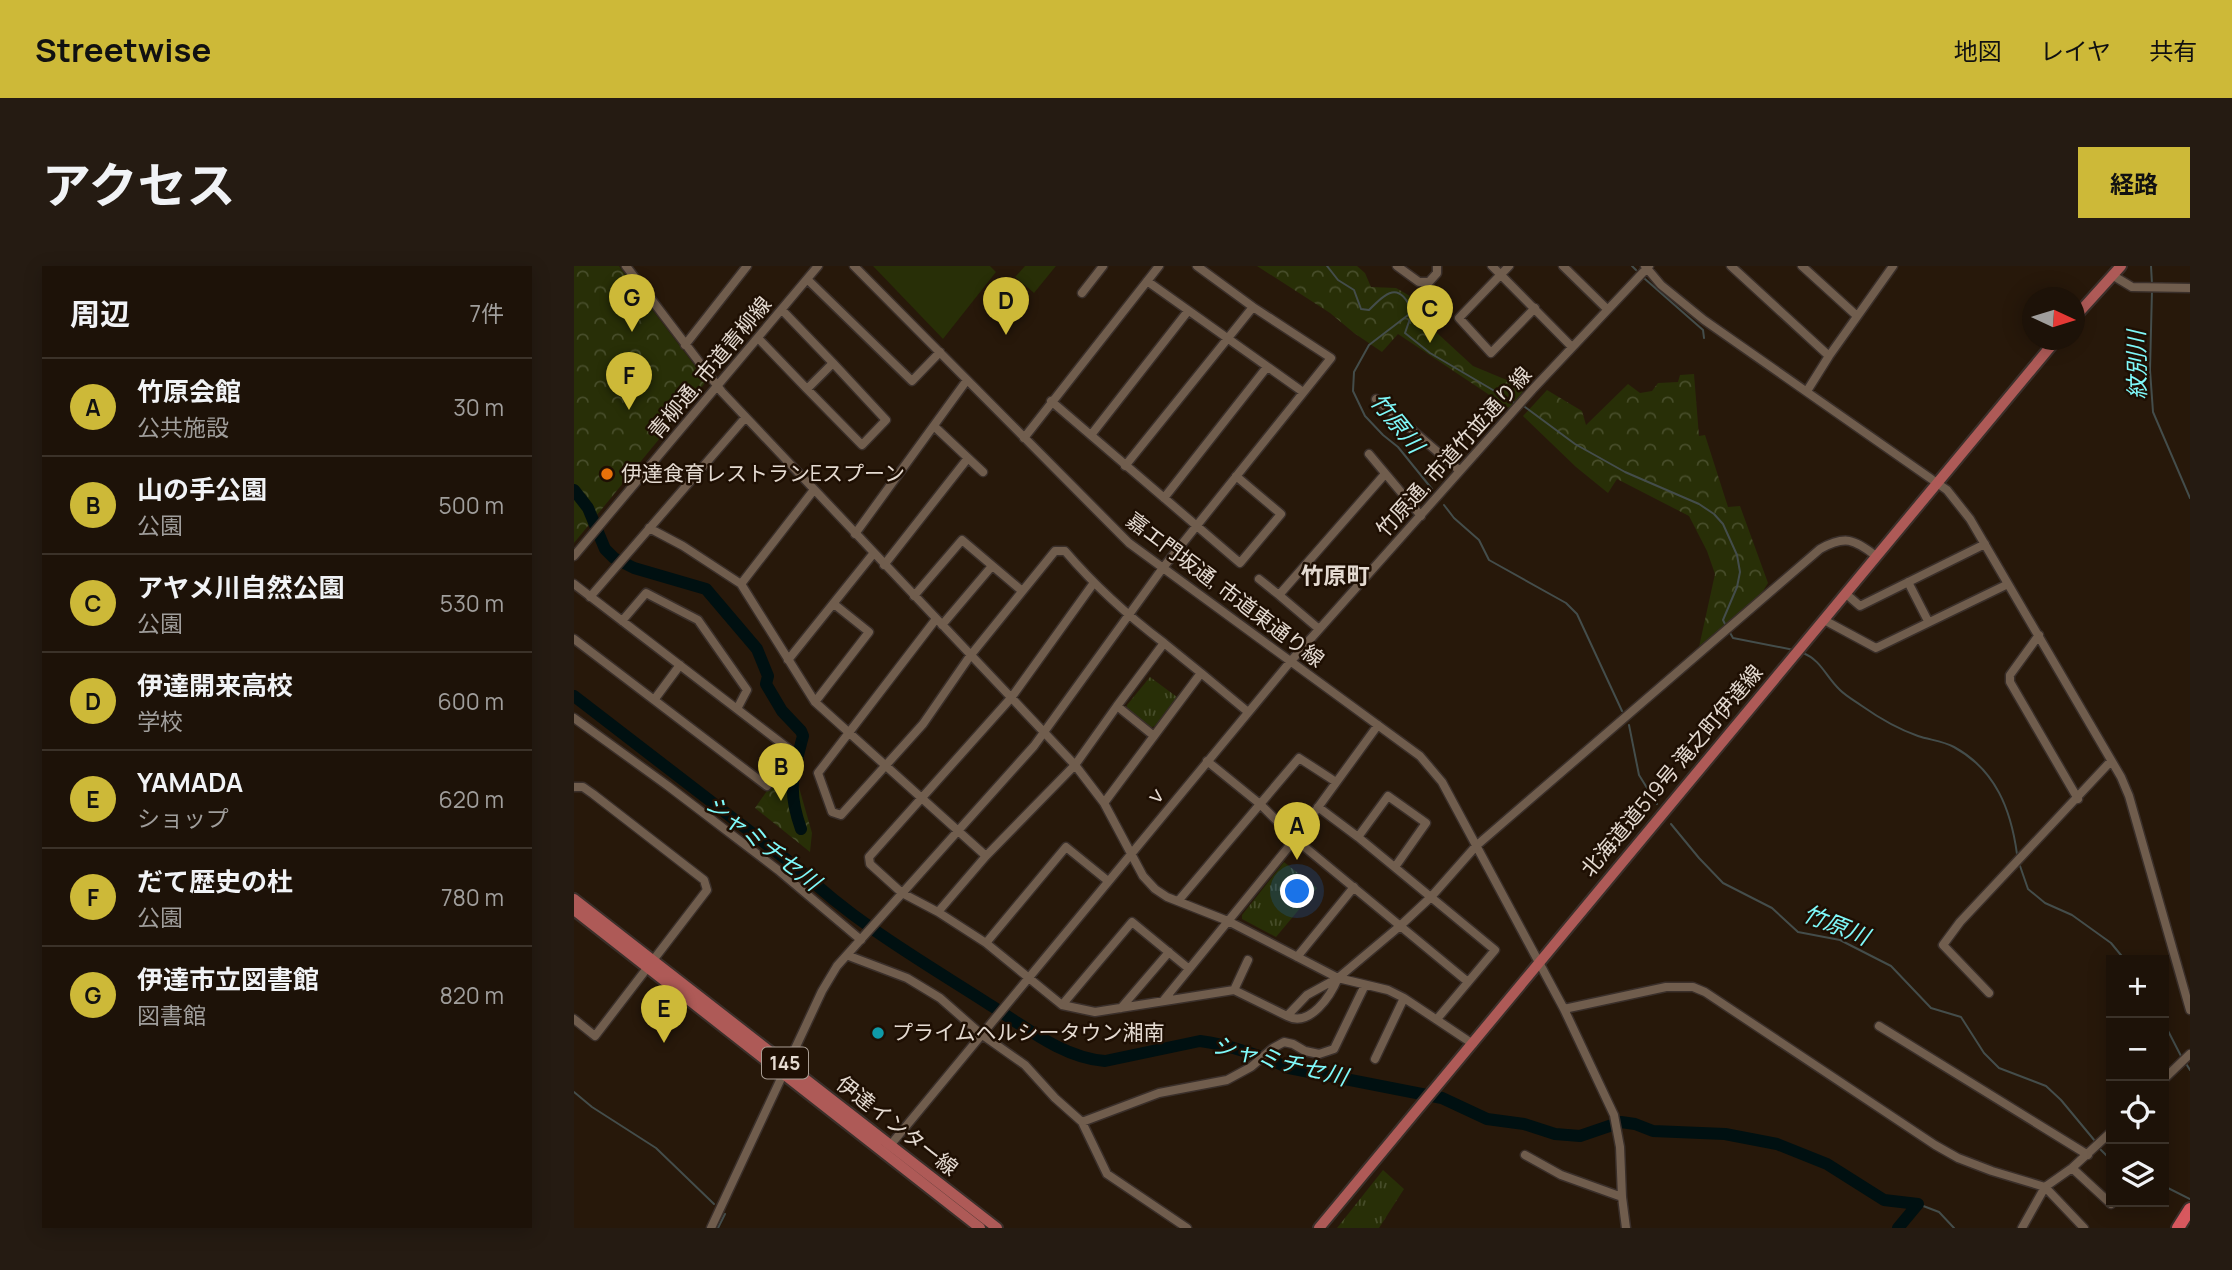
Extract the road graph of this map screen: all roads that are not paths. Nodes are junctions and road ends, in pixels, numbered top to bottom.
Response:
1 (626, 266) edge
2 (818, 266) edge
3 (854, 266) edge
4 (1103, 266) edge
5 (1159, 266) edge
6 (1197, 266) edge
7 (1397, 266) edge
8 (1437, 266) edge
9 (1492, 266) edge
10 (1509, 266) edge
11 (1563, 266) edge
12 (1731, 266) edge
13 (1802, 266) edge
14 (1894, 266) edge
15 (2121, 266) edge
16 (745, 267) edge
17 (1647, 267) edge
18 (1501, 275) junction
19 (2112, 275) junction
20 (807, 279) junction
21 (1147, 281) junction
22 (2190, 288) edge
23 (1082, 293) dead end
24 (2085, 306) edge
25 (1253, 307) junction
26 (1535, 308) junction
27 (1607, 309) junction
28 (782, 310) junction
29 (1188, 311) junction
30 (1857, 316) junction
31 (758, 338) junction
32 (1227, 338) junction
33 (685, 345) junction
34 (1572, 347) junction
35 (2048, 350) edge
36 (940, 352) junction
37 (1829, 356) junction
38 (833, 363) junction
39 (1267, 367) junction
40 (967, 380) junction
41 (716, 386) junction
42 (807, 388) junction
43 (1807, 391) junction
44 (1303, 392) junction
45 (1376, 399) dead end
46 (1051, 401) junction
47 (745, 418) junction
48 (935, 427) junction
49 (1091, 435) junction
50 (1024, 438) junction
51 (1369, 454) dead end
52 (968, 458) junction
53 (1125, 466) junction
54 (1460, 471) junction
55 (983, 472) dead end
56 (1385, 474) junction
57 (1236, 476) junction
58 (1937, 482) junction
59 (814, 491) junction
60 (1164, 498) junction
61 (1420, 516) junction
62 (1197, 525) junction
63 (649, 528) junction
64 (855, 534) junction
65 (1985, 544) junction
66 (873, 554) junction
67 (574, 556) edge
68 (1876, 556) junction
69 (884, 565) junction
70 (992, 566) junction
71 (1162, 569) junction
72 (1259, 579) dead end
73 (1908, 582) junction
74 (574, 584) edge
75 (741, 584) junction
76 (1093, 584) junction
77 (2008, 584) junction
78 (1021, 590) junction
79 (1845, 593) junction
80 (1279, 595) junction
81 (914, 596) junction
82 (590, 597) junction
83 (834, 604) junction
84 (1128, 617) junction
85 (1824, 620) junction
86 (622, 621) junction
87 (1928, 621) junction
88 (939, 622) junction
89 (1319, 629) junction
90 (2039, 635) junction
91 (574, 639) edge
92 (1164, 643) junction
93 (970, 656) junction
94 (789, 660) junction
95 (1290, 662) junction
96 (680, 665) junction
97 (1201, 673) junction
98 (1011, 698) junction
99 (654, 700) junction
100 (815, 702) junction
101 (1117, 706) junction
102 (737, 709) junction
103 (1248, 712) junction
104 (574, 718) edge
105 (1378, 725) junction
106 (849, 731) junction
107 (1044, 732) junction
108 (1154, 736) junction
109 (1207, 761) junction
110 (2111, 761) junction
111 (1075, 765) junction
112 (887, 766) junction
113 (1336, 782) junction
114 (574, 787) edge
115 (922, 797) junction
116 (2078, 799) junction
117 (1104, 803) junction
118 (1260, 804) junction
119 (1318, 807) junction
120 (957, 830) junction
121 (1358, 837) junction
122 (1295, 839) junction
123 (1476, 846) junction
124 (1131, 853) junction
125 (986, 856) junction
126 (1395, 867) junction
127 (1108, 881) junction
128 (1354, 887) junction
129 (902, 893) junction
130 (1431, 897) junction
131 (574, 899) edge
132 (1179, 900) junction
133 (574, 911) edge
134 (938, 912) junction
135 (1228, 921) junction
136 (1400, 926) junction
137 (863, 938) junction
138 (985, 943) junction
139 (1169, 952) junction
140 (849, 956) junction
141 (1297, 957) junction
142 (1248, 960) dead end
143 (1539, 963) junction
144 (650, 965) junction
145 (1188, 968) junction
146 (1338, 978) junction
147 (1028, 979) junction
148 (1468, 982) junction
149 (1365, 985) junction
150 (1234, 990) junction
151 (1989, 993) dead end
152 (1404, 998) junction
153 (1163, 1000) junction
154 (1062, 1005) junction
155 (2189, 1005) edge
156 (1121, 1008) junction
157 (1564, 1009) junction
158 (1287, 1016) junction
159 (574, 1019) edge
160 (1437, 1019) junction
161 (1879, 1026) dead end
162 (981, 1034) junction
163 (1472, 1044) junction
164 (2190, 1054) edge
165 (1375, 1059) dead end
166 (786, 1070) junction
167 (2169, 1074) edge
168 (1082, 1122) junction
169 (2106, 1137) edge
170 (887, 1149) junction
171 (1525, 1155) dead end
172 (2088, 1155) junction
173 (2073, 1168) junction
174 (2045, 1187) junction
175 (1622, 1197) junction
176 (2106, 1199) edge
177 (2190, 1209) edge
178 (2180, 1224) edge
179 (711, 1228) edge
180 (980, 1228) edge
181 (997, 1228) edge
182 (1187, 1228) edge
183 (1319, 1228) edge
184 (1626, 1228) edge
185 (2022, 1228) edge
186 (2084, 1228) edge

1 - 33 street
2 - 20 street, 青柳通, 市道青柳線
3 - 36 street, 嘉エ門坂通, 市道東通り線
4 - 23 street
5 - 21 street
6 - 25 street
7 - 8 street
9 - 18 street
10 - 18 street
11 - 27 street
12 - 37 street
13 - 30 street
14 - 30 street
15 - 19 main road
16 - 33 street
17 - 27 street, 竹原通, 市道竹並通り線
17 - 43 street
18 - 26 street
18 - 26 street
19 - 22 street
19 - 24 main road
20 - 28 street, 青柳通, 市道青柳線
20 - 36 street
21 - 29 street
21 - 46 street
25 - 32 street
25 - 44 street
26 - 34 street
27 - 34 street, 竹原通, 市道竹並通り線
28 - 31 street, 青柳通, 市道青柳線
28 - 38 street
29 - 32 street
29 - 49 street
30 - 37 street
31 - 41 street, 青柳通, 市道青柳線
31 - 42 street
32 - 39 street
32 - 53 street
33 - 41 street
34 - 54 street, 竹原通, 市道竹並通り線
35 - 58 main road, 北海道道519号 滝之町伊達線
36 - 40 street, 嘉エ門坂通, 市道東通り線
37 - 43 street
38 - 42 street
38 - 42 street
39 - 44 street
39 - 60 street
40 - 48 street
40 - 50 street, 嘉エ門坂通, 市道東通り線
41 - 47 street
41 - 67 street, 青柳通, 市道青柳線
43 - 58 street
44 - 57 street
45 - 54 street
46 - 49 street
46 - 50 street
47 - 59 street
47 - 63 street
48 - 52 street
48 - 64 street
49 - 53 street
50 - 71 street, 嘉エ門坂通, 市道東通り線
51 - 56 street
52 - 55 street
52 - 69 street
53 - 60 street
54 - 61 street, 竹原通, 市道竹並通り線
56 - 61 street
56 - 80 street
57 - 62 street
57 - 62 street
58 - 65 street
58 - 68 main road, 北海道道519号 滝之町伊達線
59 - 64 street
59 - 75 street
60 - 62 street
61 - 89 street, 竹原通, 市道竹並通り線
62 - 71 street
63 - 75 street
63 - 82 street
64 - 66 street
65 - 73 street
65 - 77 street
66 - 69 street
66 - 83 street
68 - 79 main road, 北海道道519号 滝之町伊達線
68 - 123 street
69 - 81 street
70 - 78 street
70 - 81 street
70 - 88 street
71 - 84 street
71 - 95 street, 嘉エ門坂通, 市道東通り線
72 - 80 street
73 - 79 street
73 - 87 street
74 - 82 street
75 - 94 street
76 - 78 street
76 - 84 street
76 - 98 street
77 - 87 street
77 - 90 street
78 - 93 street
79 - 85 main road, 北海道道519号 滝之町伊達線
80 - 89 street
81 - 88 street
82 - 86 street
83 - 94 street
83 - 100 street
84 - 92 street
84 - 107 street
85 - 87 street
85 - 143 main road, 北海道道519号 滝之町伊達線
86 - 96 street
86 - 102 street
88 - 93 street
88 - 106 street
89 - 95 street, 竹原通, 市道竹並通り線
90 - 110 street
90 - 116 street
91 - 99 street
92 - 97 street
92 - 101 street
93 - 98 street
93 - 112 street
94 - 100 street
95 - 103 street, 竹原通, 市道竹並通り線
95 - 105 street, 嘉エ門坂通, 市道東通り線
96 - 99 street
96 - 102 street
97 - 103 street
97 - 108 street
98 - 107 street
98 - 115 street
99 - 102 street
100 - 106 street
101 - 108 street
101 - 111 street
103 - 109 street, 竹原通, 市道竹並通り線
104 - 137 street
105 - 113 street
105 - 123 street, 嘉エ門坂通, 市道東通り線
106 - 112 street
106 - 112 street
107 - 111 street
107 - 120 street
108 - 117 street
109 - 118 street
109 - 124 street, ｖ
110 - 116 street
110 - 155 street
111 - 117 street
111 - 125 street
112 - 115 street
113 - 118 street
113 - 119 street
114 - 144 street
115 - 120 street
115 - 129 street
116 - 151 street
117 - 124 street
118 - 122 street
118 - 132 street
119 - 121 street
119 - 122 street
120 - 125 street
120 - 129 street
121 - 126 street
121 - 126 street
122 - 128 street
122 - 135 street
123 - 130 street
123 - 143 street, 嘉エ門坂通, 市道東通り線
124 - 127 street
124 - 132 street
125 - 134 street
126 - 130 street
127 - 138 street
127 - 147 street
128 - 136 street
128 - 141 street
129 - 134 street
129 - 137 street
130 - 136 street
130 - 148 street
131 - 144 main road, 伊達インター線 / 145
132 - 135 street
133 - 144 main road, 伊達インター線 / 145
134 - 138 street
135 - 141 street
135 - 145 street
136 - 146 street
136 - 148 street
137 - 140 street
138 - 147 street
139 - 145 street
139 - 154 street
139 - 156 street
140 - 162 street
140 - 166 street
141 - 146 street
142 - 150 street
143 - 157 street, 嘉エ門坂通, 市道東通り線
143 - 163 main road, 北海道道519号 滝之町伊達線
144 - 159 street
144 - 166 main road, 伊達インター線 / 145
145 - 153 street
146 - 149 street
146 - 158 street
146 - 158 street
147 - 154 street
147 - 162 street
148 - 160 street
149 - 152 street
149 - 168 street
150 - 153 street
150 - 158 street
152 - 160 street
152 - 165 street
153 - 156 street
154 - 156 street
157 - 174 street
157 - 175 street, 嘉エ門坂通, 市道東通り線
160 - 163 street
161 - 172 street
162 - 168 street
162 - 170 street
163 - 183 main road, 北海道道519号 滝之町伊達線
164 - 167 street
166 - 170 main road, 伊達インター線 / 145
166 - 179 street
168 - 182 street
169 - 172 street
170 - 180 main road, 伊達インター線 / 145
170 - 181 main road, 伊達インター線 / 145
171 - 175 street
172 - 173 street
173 - 174 street
173 - 176 street
174 - 185 street
174 - 186 street
175 - 184 street, 嘉エ門坂通, 市道東通り線
177 - 178 highway

